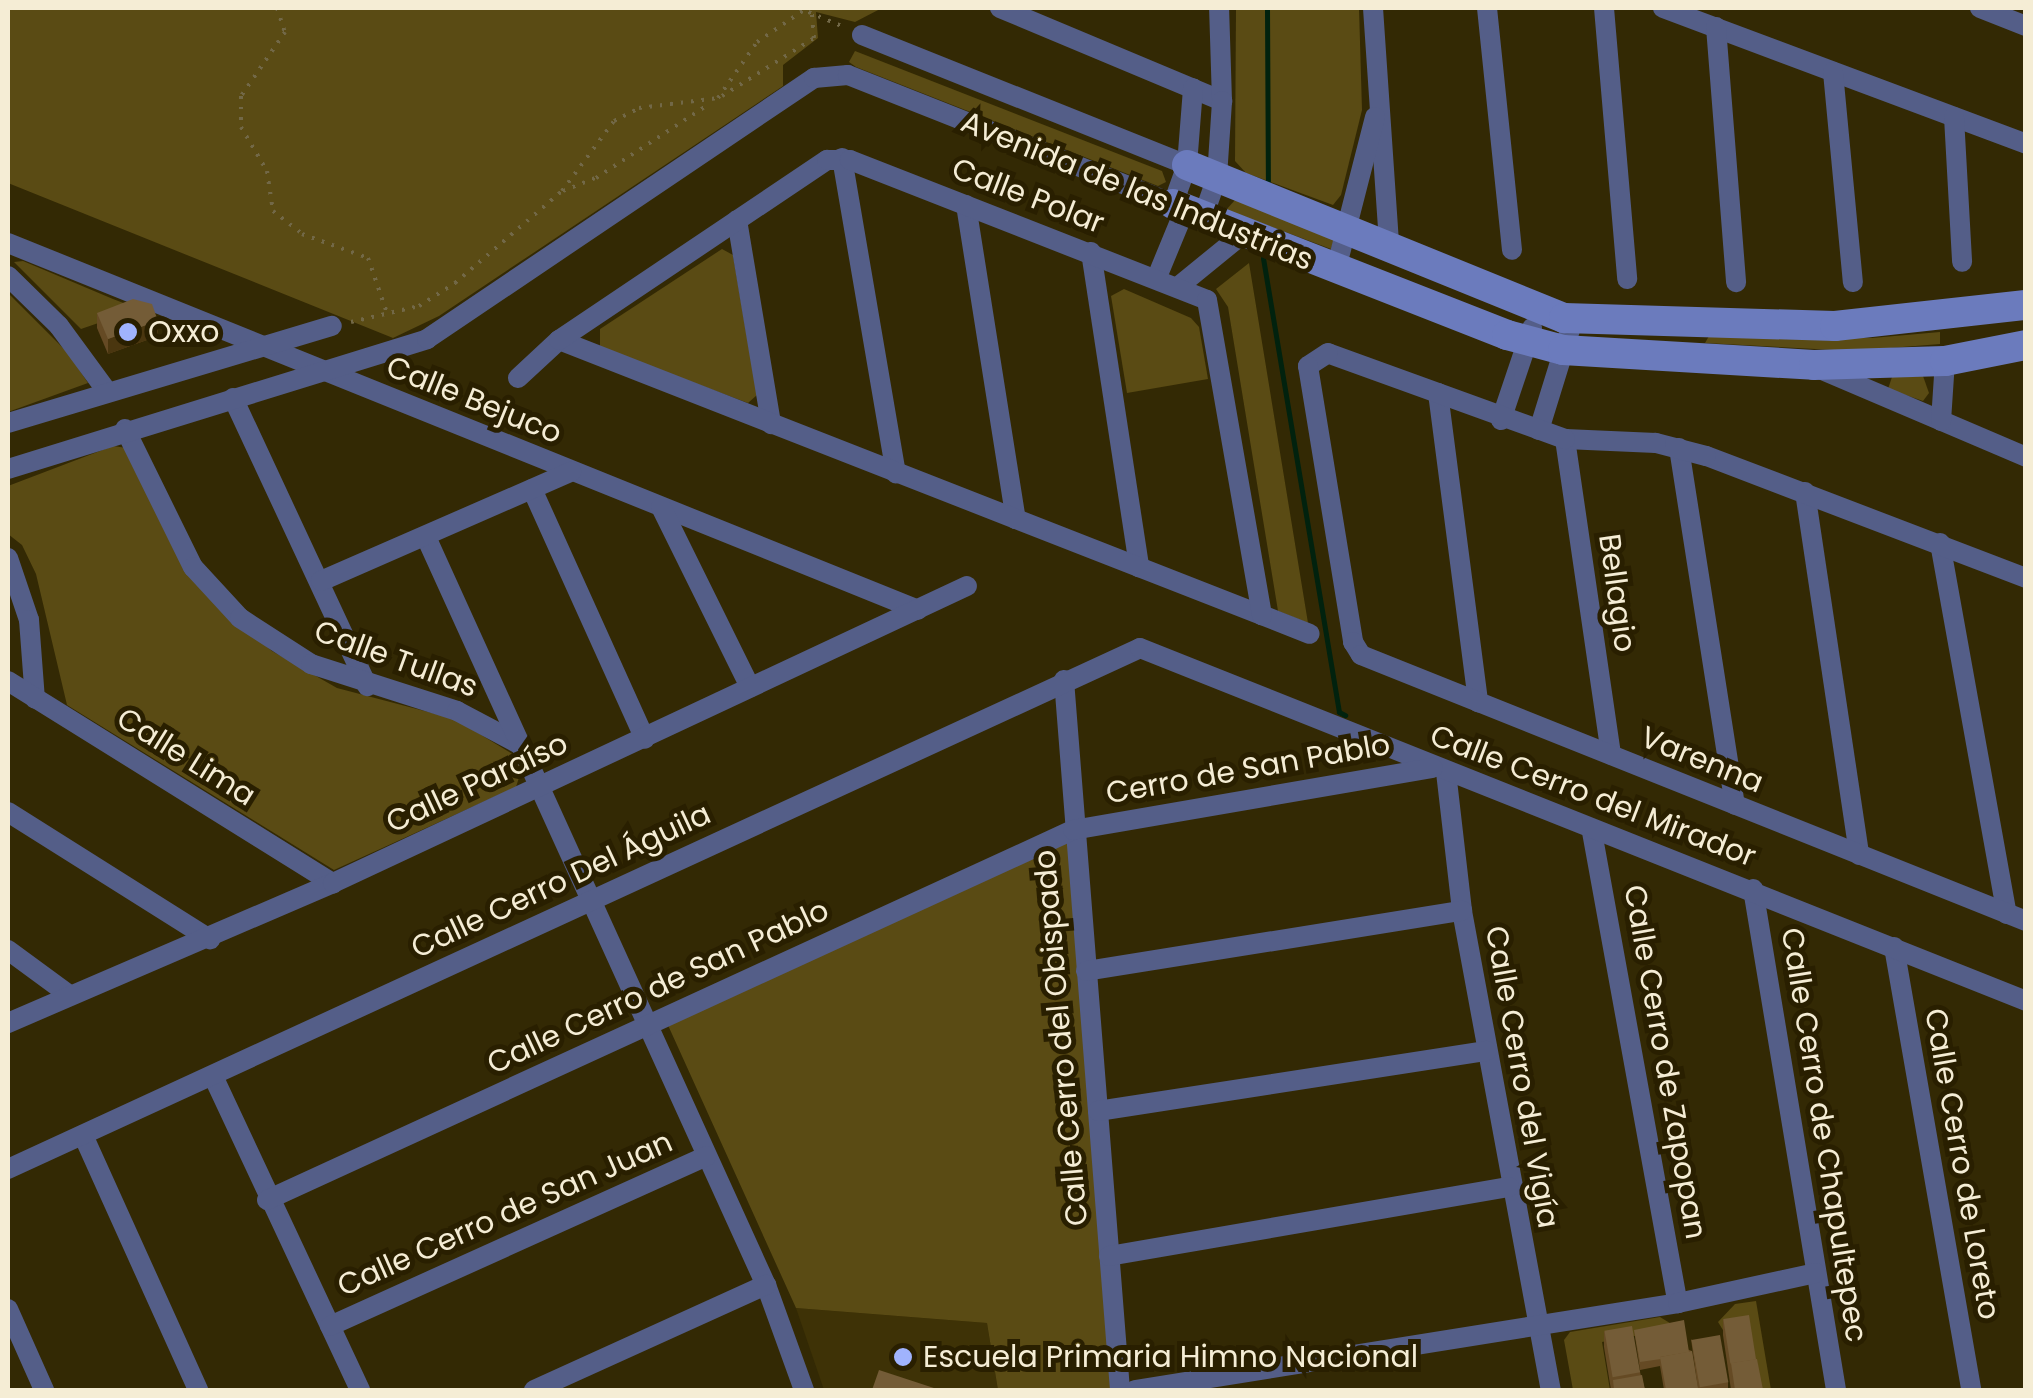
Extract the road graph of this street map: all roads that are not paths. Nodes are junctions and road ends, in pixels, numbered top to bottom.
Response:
1 (1000, 8) edge
2 (1220, 8) edge
3 (1373, 8) edge
4 (1487, 8) edge
5 (1604, 8) edge
6 (1663, 8) edge
7 (1980, 8) edge
8 (2026, 26) edge
9 (1716, 28) junction
10 (862, 36) road end
11 (1833, 72) junction
12 (1193, 88) junction
13 (1222, 100) junction
14 (1379, 101) junction
15 (1954, 117) junction
16 (2026, 144) edge
17 (842, 158) junction
18 (1187, 164) junction
19 (1217, 177) junction
20 (966, 204) junction
21 (1187, 210) junction
22 (736, 220) junction
23 (1351, 229) junction
24 (1244, 233) junction
25 (8, 244) edge
26 (1389, 245) junction
27 (1512, 250) dead end
28 (1091, 252) junction
29 (1418, 257) junction
30 (1962, 262) dead end
31 (1336, 269) junction
32 (8, 276) edge
33 (1157, 278) junction
34 (1627, 279) dead end
35 (1736, 282) dead end
36 (1853, 282) dead end
37 (1179, 286) junction
38 (1406, 296) junction
39 (2026, 305) edge
40 (1537, 312) junction
41 (1973, 316) junction
42 (1573, 320) junction
43 (1698, 324) junction
44 (332, 326) road end
45 (559, 340) junction
46 (1527, 342) junction
47 (259, 345) junction
48 (2026, 345) edge
49 (1563, 350) junction
50 (1982, 354) junction
51 (1695, 361) junction
52 (1945, 361) junction
53 (1814, 366) junction
54 (325, 371) junction
55 (518, 378) dead end
56 (106, 390) junction
57 (1438, 393) junction
58 (233, 398) junction
59 (1501, 420) junction
60 (1941, 422) junction
61 (8, 423) edge
62 (772, 424) junction
63 (125, 429) junction
64 (1539, 430) junction
65 (1565, 439) junction
66 (1679, 448) junction
67 (2026, 457) edge
68 (8, 469) edge
69 (570, 472) junction
70 (896, 472) junction
71 (532, 489) junction
72 (1805, 492) junction
73 (660, 507) junction
74 (1016, 520) junction
75 (426, 537) junction
76 (1940, 542) junction
77 (8, 558) edge
78 (1139, 567) junction
79 (2026, 578) edge
80 (321, 581) junction
81 (967, 586) dead end
82 (918, 610) junction
83 (1262, 615) junction
84 (1310, 634) dead end
85 (1140, 648) joint
86 (1064, 680) junction
87 (8, 682) edge
88 (367, 686) junction
89 (750, 687) junction
90 (36, 699) junction
91 (1478, 702) junction
92 (645, 740) junction
93 (519, 744) junction
94 (1610, 755) junction
95 (1440, 770) junction
96 (539, 787) junction
97 (1734, 805) junction
98 (8, 812) edge
99 (1073, 830) junction
100 (1592, 832) junction
101 (1860, 855) junction
102 (333, 882) junction
103 (1752, 889) junction
104 (592, 899) junction
105 (1462, 911) junction
106 (2016, 917) edge
107 (210, 939) junction
108 (1894, 948) junction
109 (8, 950) edge
110 (1086, 970) junction
111 (68, 994) junction
112 (2026, 1001) edge
113 (8, 1023) edge
114 (644, 1026) junction
115 (1486, 1051) junction
116 (213, 1076) junction
117 (1098, 1110) junction
118 (83, 1135) junction
119 (706, 1156) junction
120 (8, 1169) edge
121 (1509, 1187) junction
122 (267, 1200) junction
123 (1109, 1256) junction
124 (1816, 1273) junction
125 (766, 1285) junction
126 (1678, 1302) junction
127 (8, 1310) edge
128 (1538, 1321) junction
129 (330, 1326) junction
130 (44, 1390) edge
131 (198, 1390) edge
132 (360, 1390) edge
133 (534, 1390) edge
134 (804, 1390) edge
135 (1120, 1390) edge
136 (1135, 1390) edge
137 (1551, 1390) edge
138 (1836, 1390) edge
139 (1971, 1390) edge

1 - 12 street
2 - 13 street
3 - 14 street
4 - 27 street
5 - 34 street
6 - 9 street
7 - 8 street
9 - 11 street
9 - 35 street
10 - 18 street, Avenida de las Industrias
11 - 15 street
11 - 36 street
12 - 13 street
12 - 18 street
13 - 19 street
14 - 23 street
14 - 26 street
15 - 16 street
15 - 30 street
17 - 20 street, Calle Polar
17 - 22 street
17 - 70 street
18 - 19 street, Avenida de las Industrias
18 - 21 street
19 - 21 street
19 - 23 street, Avenida de las Industrias
20 - 28 street, Calle Polar
20 - 74 street
21 - 24 street, Avenida de las Industrias
21 - 33 street
21 - 54 street, Avenida de las Industrias
22 - 45 street
22 - 62 street
23 - 26 street, Avenida de las Industrias
23 - 31 street
24 - 31 street, Avenida de las Industrias
24 - 37 street
25 - 47 street, Calle Bejuco
26 - 29 street, Avenida de las Industrias
28 - 33 street, Calle Polar
28 - 78 street
29 - 38 street
29 - 40 street, Avenida de las Industrias
31 - 38 street, Avenida de las Industrias
32 - 56 street
33 - 37 street, Calle Polar
37 - 83 street, Calle Polar
38 - 46 street, Avenida de las Industrias
39 - 41 street, Avenida de las Industrias
40 - 42 street, Avenida de las Industrias
40 - 46 street
41 - 43 street, Avenida de las Industrias
41 - 50 street
42 - 43 street, Avenida de las Industrias
42 - 49 street
43 - 51 street
44 - 47 street
45 - 55 street
45 - 62 street
46 - 49 street, Avenida de las Industrias
46 - 59 street
47 - 54 street, Calle Bejuco
47 - 56 street
48 - 50 street, Avenida de las Industrias
49 - 51 street, Avenida de las Industrias
49 - 64 street
50 - 52 street, Avenida de las Industrias
51 - 53 street, Avenida de las Industrias
52 - 53 street, Avenida de las Industrias
52 - 60 street
53 - 60 street
54 - 58 street
54 - 69 street, Calle Bejuco
56 - 61 street
57 - 59 street
57 - 91 street
57 - 91 street, Varenna
58 - 63 street
58 - 80 street
59 - 64 street
60 - 67 street
62 - 70 street
63 - 68 street
63 - 88 street, Calle Tullas
64 - 65 street
65 - 66 street
65 - 94 street, Bellagio
66 - 72 street
66 - 97 street
69 - 71 street
69 - 73 street, Calle Bejuco
70 - 74 street
71 - 75 street
71 - 92 street
72 - 76 street
72 - 101 street
73 - 82 street, Calle Bejuco
73 - 89 street
74 - 78 street
75 - 80 street
75 - 93 street
76 - 79 street
76 - 106 street
77 - 90 street
78 - 83 street
80 - 88 street
81 - 82 street, Calle Paraíso
82 - 89 street, Calle Paraíso
83 - 84 street
85 - 86 street, Calle Cerro Del Águila
85 - 95 street, Calle Cerro del Mirador
86 - 99 street, Calle Cerro del Obispado
86 - 104 street, Calle Cerro Del Águila
87 - 90 street, Calle Lima
88 - 93 street, Calle Tullas
89 - 92 street, Calle Paraíso
90 - 102 street, Calle Lima
91 - 94 street, Varenna
92 - 96 street, Calle Paraíso
93 - 96 street
94 - 97 street, Varenna
95 - 99 street, Cerro de San Pablo
95 - 100 street, Calle Cerro del Mirador
95 - 105 street, Calle Cerro del Vigía
96 - 102 street, Calle Paraíso
96 - 104 street
97 - 101 street, Varenna
98 - 107 street
99 - 110 street, Calle Cerro del Obispado
99 - 114 street, Calle Cerro de San Pablo
100 - 103 street, Calle Cerro del Mirador
100 - 126 street, Calle Cerro de Zapopan
101 - 106 street, Varenna
102 - 107 street, Calle Paraíso
103 - 108 street, Calle Cerro del Mirador
103 - 124 street, Calle Cerro de Chapultepec
104 - 114 street
104 - 116 street, Calle Cerro Del Águila
105 - 110 street
105 - 115 street, Calle Cerro del Vigía
107 - 111 street, Calle Paraíso
108 - 112 street, Calle Cerro del Mirador
108 - 139 street, Calle Cerro de Loreto
109 - 111 street
110 - 117 street, Calle Cerro del Obispado
111 - 113 street, Calle Paraíso
114 - 119 street
114 - 122 street, Calle Cerro de San Pablo
115 - 117 street
115 - 121 street, Calle Cerro del Vigía
116 - 118 street, Calle Cerro Del Águila
116 - 122 street
117 - 123 street, Calle Cerro del Obispado
118 - 120 street, Calle Cerro Del Águila
118 - 131 street
119 - 125 street
119 - 129 street, Calle Cerro de San Juan
121 - 123 street
121 - 128 street, Calle Cerro del Vigía
122 - 129 street
123 - 135 street, Calle Cerro del Obispado
124 - 126 street
124 - 138 street, Calle Cerro de Chapultepec
125 - 133 street
125 - 134 street
126 - 128 street
127 - 130 street
128 - 136 street
128 - 137 street, Calle Cerro del Vigía
129 - 132 street

